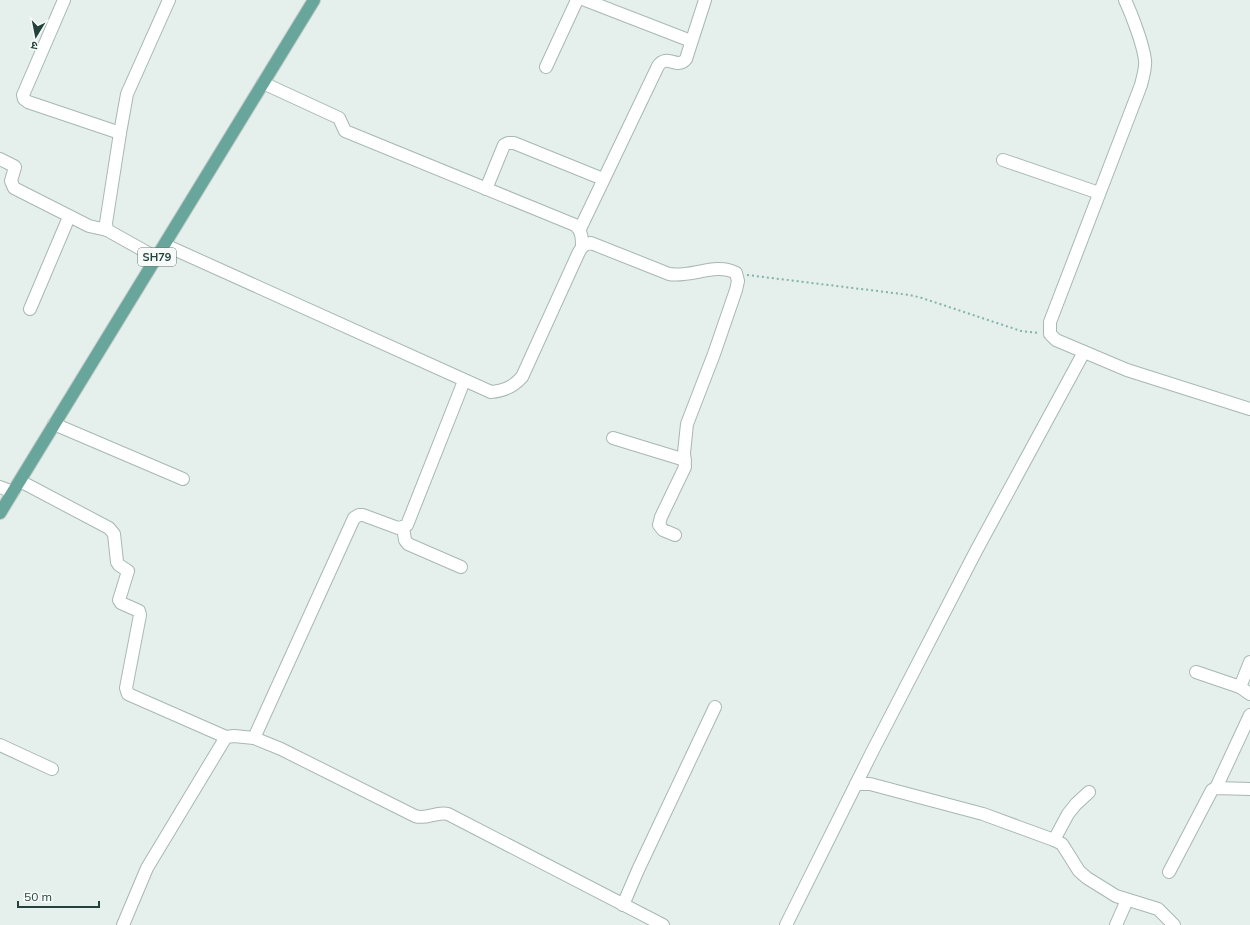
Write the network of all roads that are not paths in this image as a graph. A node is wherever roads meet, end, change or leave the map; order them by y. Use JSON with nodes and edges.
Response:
{"nodes":[{"id":1,"x":64,"y":0,"type":"edge"},
{"id":2,"x":169,"y":0,"type":"edge"},
{"id":3,"x":314,"y":0,"type":"edge"},
{"id":4,"x":577,"y":0,"type":"edge"},
{"id":5,"x":585,"y":0,"type":"edge"},
{"id":6,"x":705,"y":0,"type":"edge"},
{"id":7,"x":1125,"y":0,"type":"edge"},
{"id":8,"x":691,"y":41,"type":"junction"},
{"id":9,"x":546,"y":67,"type":"dead end"},
{"id":10,"x":263,"y":83,"type":"junction"},
{"id":11,"x":120,"y":133,"type":"junction"},
{"id":12,"x":0,"y":159,"type":"edge"},
{"id":13,"x":1003,"y":160,"type":"dead end"},
{"id":14,"x":603,"y":179,"type":"junction"},
{"id":15,"x":486,"y":189,"type":"junction"},
{"id":16,"x":1099,"y":193,"type":"junction"},
{"id":17,"x":69,"y":217,"type":"junction"},
{"id":18,"x":580,"y":229,"type":"junction"},
{"id":19,"x":107,"y":230,"type":"junction"},
{"id":20,"x":165,"y":245,"type":"junction"},
{"id":21,"x":582,"y":247,"type":"junction"},
{"id":22,"x":157,"y":258,"type":"junction"},
{"id":23,"x":30,"y":309,"type":"dead end"},
{"id":24,"x":1084,"y":352,"type":"junction"},
{"id":25,"x":464,"y":381,"type":"junction"},
{"id":26,"x":1250,"y":409,"type":"edge"},
{"id":27,"x":54,"y":424,"type":"junction"},
{"id":28,"x":614,"y":438,"type":"dead end"},
{"id":29,"x":684,"y":460,"type":"junction"},
{"id":30,"x":183,"y":479,"type":"dead end"},
{"id":31,"x":20,"y":481,"type":"junction"},
{"id":32,"x":0,"y":487,"type":"edge"},
{"id":33,"x":13,"y":492,"type":"junction"},
{"id":34,"x":0,"y":513,"type":"edge"},
{"id":35,"x":403,"y":527,"type":"junction"},
{"id":36,"x":675,"y":535,"type":"dead end"},
{"id":37,"x":461,"y":567,"type":"dead end"},
{"id":38,"x":1250,"y":662,"type":"edge"},
{"id":39,"x":1196,"y":672,"type":"dead end"},
{"id":40,"x":1245,"y":691,"type":"edge"},
{"id":41,"x":715,"y":707,"type":"dead end"},
{"id":42,"x":1250,"y":715,"type":"edge"},
{"id":43,"x":226,"y":737,"type":"junction"},
{"id":44,"x":254,"y":738,"type":"junction"},
{"id":45,"x":0,"y":746,"type":"edge"},
{"id":46,"x":52,"y":769,"type":"dead end"},
{"id":47,"x":856,"y":784,"type":"junction"},
{"id":48,"x":1216,"y":788,"type":"junction"},
{"id":49,"x":1250,"y":789,"type":"edge"},
{"id":50,"x":1089,"y":792,"type":"dead end"},
{"id":51,"x":1054,"y":840,"type":"junction"},
{"id":52,"x":1169,"y":872,"type":"dead end"},
{"id":53,"x":1127,"y":900,"type":"junction"},
{"id":54,"x":623,"y":905,"type":"junction"},
{"id":55,"x":123,"y":925,"type":"edge"},
{"id":56,"x":663,"y":925,"type":"edge"},
{"id":57,"x":786,"y":925,"type":"edge"},
{"id":58,"x":1116,"y":925,"type":"edge"},
{"id":59,"x":1174,"y":925,"type":"edge"}],
"edges":[{"from":1,"to":11,"type":"street"},
{"from":2,"to":11,"type":"street"},
{"from":3,"to":10,"type":"main road","number":"SH79"},
{"from":4,"to":9,"type":"street"},
{"from":5,"to":8,"type":"street"},
{"from":6,"to":8,"type":"street"},
{"from":7,"to":16,"type":"street"},
{"from":8,"to":14,"type":"street"},
{"from":10,"to":15,"type":"street"},
{"from":10,"to":20,"type":"main road","number":"SH79"},
{"from":11,"to":19,"type":"street"},
{"from":12,"to":17,"type":"street"},
{"from":13,"to":16,"type":"street"},
{"from":14,"to":15,"type":"street"},
{"from":14,"to":18,"type":"street"},
{"from":15,"to":18,"type":"street"},
{"from":16,"to":24,"type":"street"},
{"from":17,"to":19,"type":"street"},
{"from":17,"to":23,"type":"street"},
{"from":18,"to":21,"type":"street"},
{"from":19,"to":22,"type":"street"},
{"from":20,"to":22,"type":"main road","number":"SH79"},
{"from":20,"to":25,"type":"street"},
{"from":21,"to":25,"type":"street"},
{"from":21,"to":29,"type":"street"},
{"from":22,"to":27,"type":"main road","number":"SH79"},
{"from":24,"to":26,"type":"street"},
{"from":24,"to":47,"type":"street"},
{"from":25,"to":35,"type":"street"},
{"from":27,"to":30,"type":"street"},
{"from":27,"to":31,"type":"main road","number":"SH79"},
{"from":28,"to":29,"type":"street"},
{"from":29,"to":36,"type":"street"},
{"from":31,"to":33,"type":"main road","number":"SH79"},
{"from":31,"to":43,"type":"street"},
{"from":32,"to":33,"type":"street"},
{"from":33,"to":34,"type":"main road","number":"SH79"},
{"from":35,"to":37,"type":"street"},
{"from":35,"to":44,"type":"street"},
{"from":38,"to":40,"type":"street"},
{"from":39,"to":40,"type":"street"},
{"from":41,"to":54,"type":"street"},
{"from":42,"to":48,"type":"street"},
{"from":43,"to":44,"type":"street"},
{"from":43,"to":55,"type":"street"},
{"from":44,"to":54,"type":"street"},
{"from":45,"to":46,"type":"street"},
{"from":47,"to":51,"type":"street"},
{"from":47,"to":57,"type":"street"},
{"from":48,"to":49,"type":"street"},
{"from":48,"to":52,"type":"street"},
{"from":50,"to":51,"type":"street"},
{"from":51,"to":53,"type":"street"},
{"from":53,"to":58,"type":"street"},
{"from":53,"to":59,"type":"street"},
{"from":54,"to":56,"type":"street"}]}
